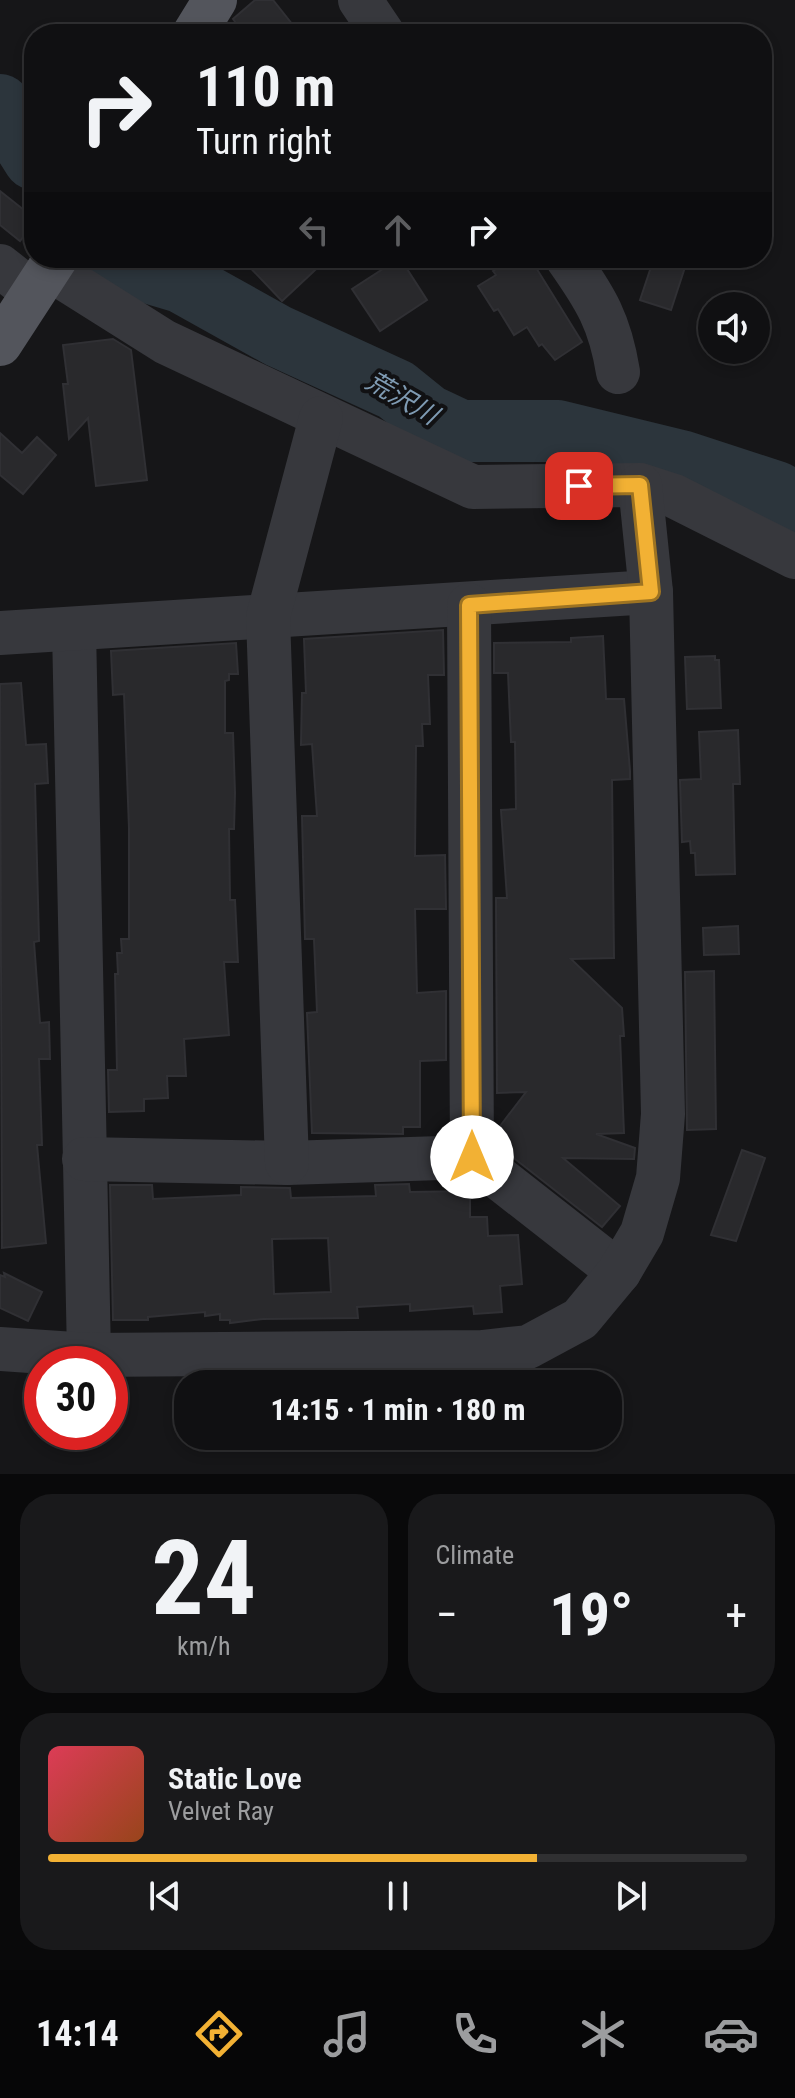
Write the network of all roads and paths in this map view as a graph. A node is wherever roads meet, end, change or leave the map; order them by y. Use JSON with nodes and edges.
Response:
{"nodes":[{"id":1,"x":215,"y":0,"type":"edge"},
{"id":2,"x":360,"y":0,"type":"edge"},
{"id":3,"x":200,"y":24,"type":"edge"},
{"id":4,"x":376,"y":24,"type":"edge"},
{"id":5,"x":574,"y":268,"type":"edge"},
{"id":6,"x":34,"y":272,"type":"edge"},
{"id":7,"x":0,"y":344,"type":"edge"},
{"id":8,"x":618,"y":372,"type":"dead end"},
{"id":9,"x":321,"y":418,"type":"junction"},
{"id":10,"x":640,"y":485,"type":"junction"},
{"id":11,"x":795,"y":557,"type":"edge"},
{"id":12,"x":651,"y":592,"type":"junction"},
{"id":13,"x":469,"y":605,"type":"junction"},
{"id":14,"x":268,"y":617,"type":"junction"},
{"id":15,"x":74,"y":629,"type":"junction"},
{"id":16,"x":0,"y":633,"type":"edge"},
{"id":17,"x":472,"y":1157,"type":"junction"},
{"id":18,"x":84,"y":1159,"type":"junction"},
{"id":19,"x":287,"y":1163,"type":"junction"},
{"id":20,"x":619,"y":1272,"type":"junction"},
{"id":21,"x":89,"y":1346,"type":"edge"},
{"id":22,"x":0,"y":1349,"type":"edge"},
{"id":23,"x":24,"y":1351,"type":"edge"},
{"id":24,"x":128,"y":1355,"type":"edge"}],
"edges":[{"from":1,"to":3,"type":"main road"},
{"from":2,"to":4,"type":"street"},
{"from":5,"to":8,"type":"street"},
{"from":6,"to":7,"type":"main road"},
{"from":6,"to":9,"type":"street"},
{"from":9,"to":10,"type":"street"},
{"from":9,"to":14,"type":"street"},
{"from":10,"to":11,"type":"street"},
{"from":10,"to":12,"type":"street"},
{"from":12,"to":13,"type":"street"},
{"from":12,"to":20,"type":"street"},
{"from":13,"to":14,"type":"street"},
{"from":13,"to":17,"type":"street"},
{"from":14,"to":15,"type":"street"},
{"from":14,"to":19,"type":"street"},
{"from":15,"to":16,"type":"street"},
{"from":15,"to":18,"type":"street"},
{"from":17,"to":19,"type":"street"},
{"from":17,"to":20,"type":"street"},
{"from":18,"to":19,"type":"street"},
{"from":18,"to":21,"type":"street"},
{"from":20,"to":24,"type":"street"},
{"from":22,"to":23,"type":"street"}]}
